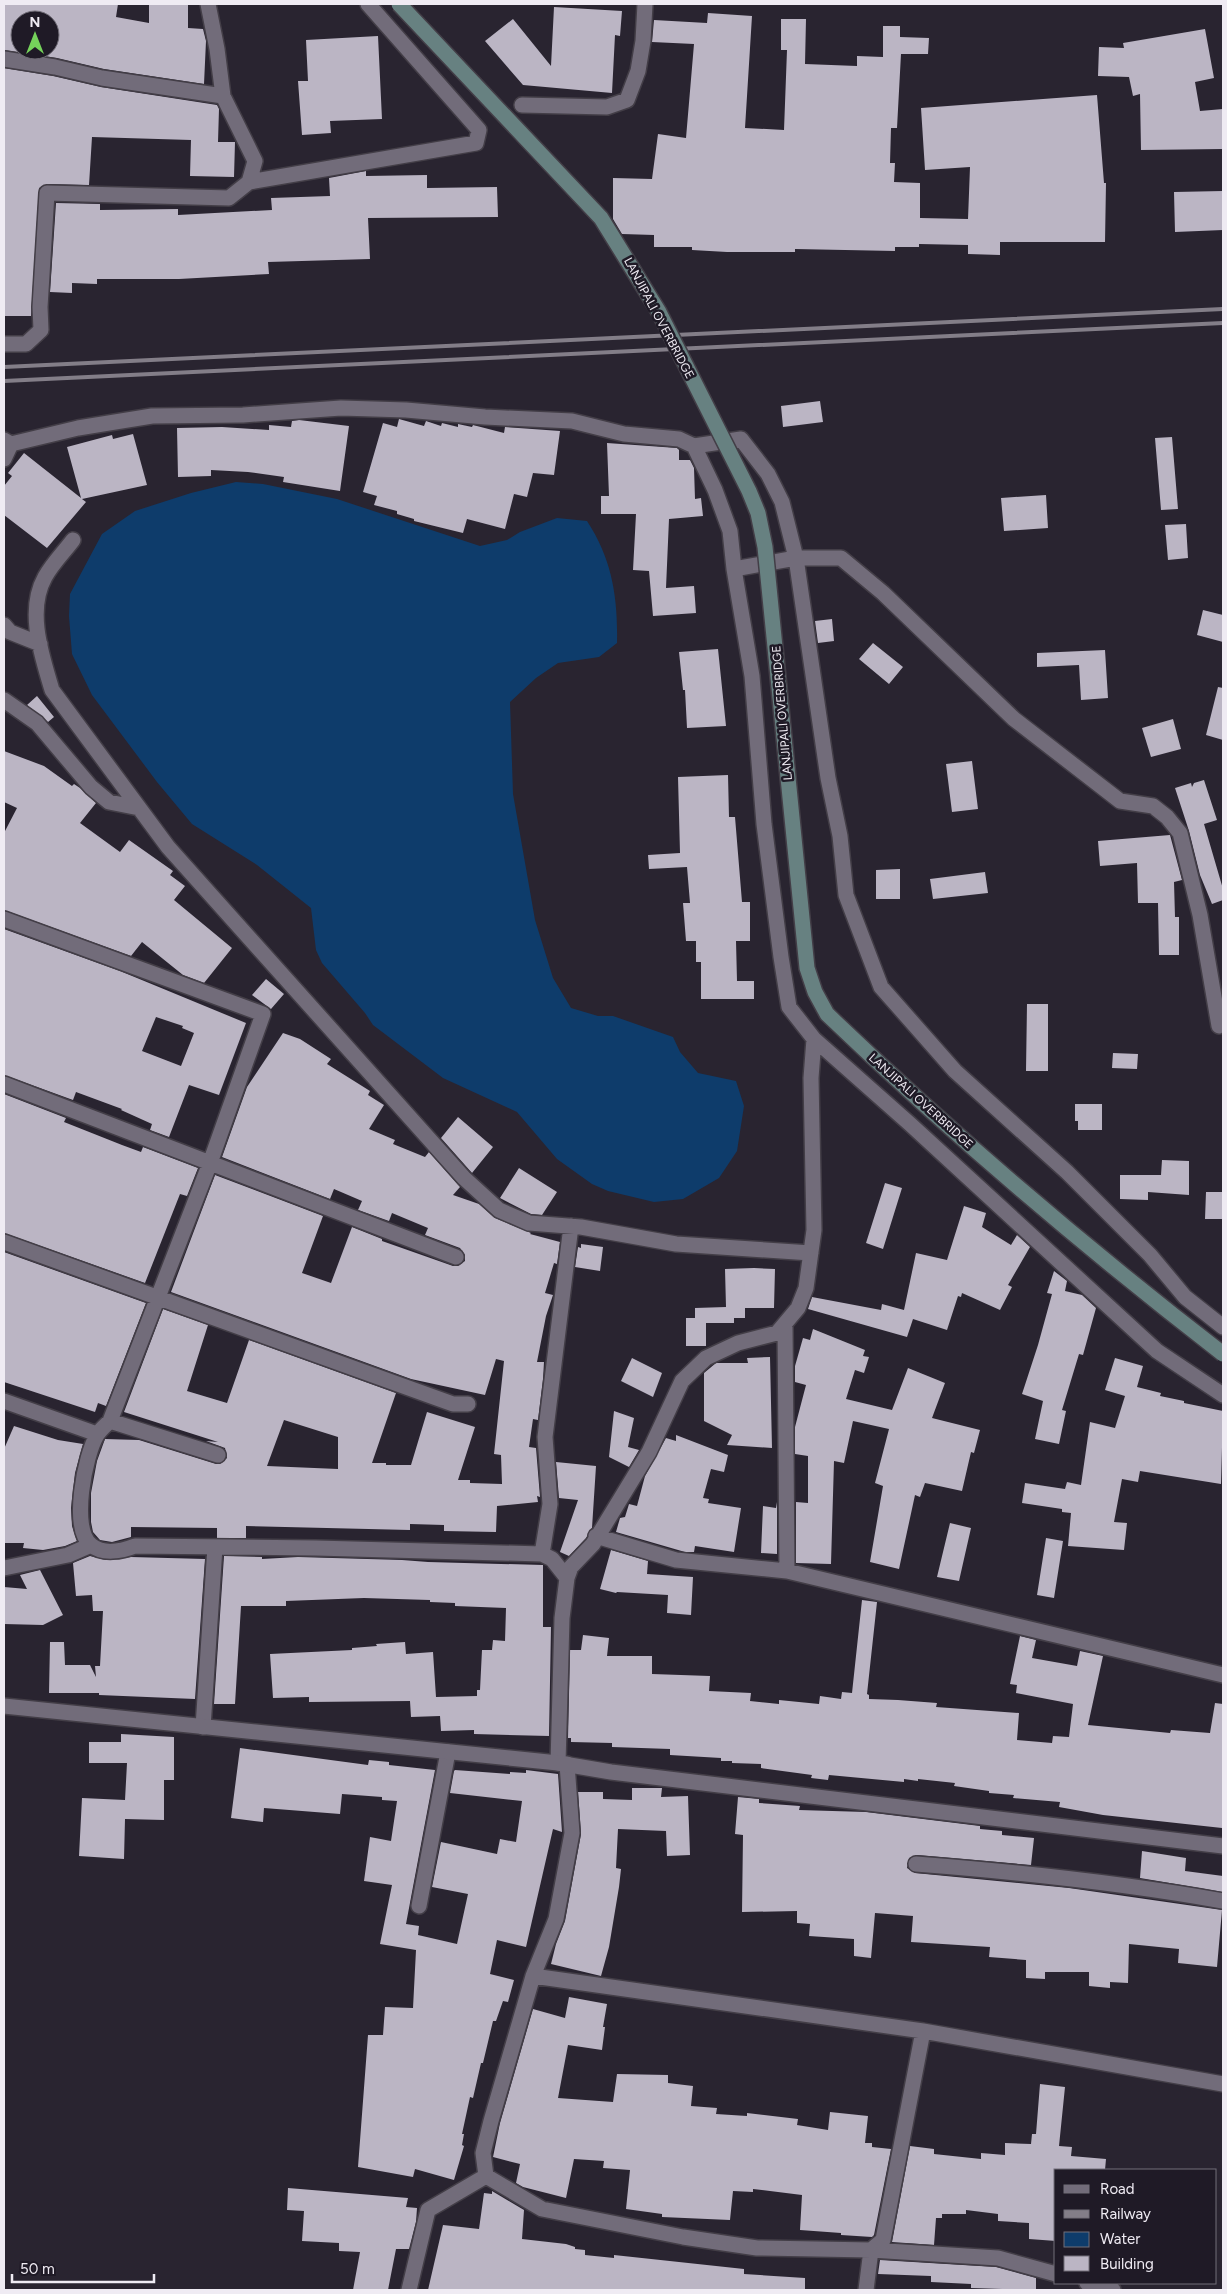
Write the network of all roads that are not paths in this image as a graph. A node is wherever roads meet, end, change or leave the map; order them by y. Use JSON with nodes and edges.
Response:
{"nodes":[{"id":1,"x":208,"y":4,"type":"edge"},
{"id":2,"x":368,"y":4,"type":"edge"},
{"id":3,"x":399,"y":4,"type":"edge"},
{"id":4,"x":644,"y":4,"type":"edge"},
{"id":5,"x":4,"y":59,"type":"edge"},
{"id":6,"x":223,"y":96,"type":"junction"},
{"id":7,"x":522,"y":105,"type":"dead end"},
{"id":8,"x":249,"y":182,"type":"junction"},
{"id":9,"x":4,"y":344,"type":"edge"},
{"id":10,"x":7,"y":442,"type":"edge"},
{"id":11,"x":694,"y":446,"type":"junction"},
{"id":12,"x":4,"y":459,"type":"edge"},
{"id":13,"x":73,"y":540,"type":"dead end"},
{"id":14,"x":796,"y":558,"type":"junction"},
{"id":15,"x":734,"y":569,"type":"junction"},
{"id":16,"x":4,"y":625,"type":"edge"},
{"id":17,"x":40,"y":644,"type":"junction"},
{"id":18,"x":4,"y":700,"type":"edge"},
{"id":19,"x":139,"y":808,"type":"junction"},
{"id":20,"x":4,"y":920,"type":"edge"},
{"id":21,"x":1218,"y":991,"type":"edge"},
{"id":22,"x":1220,"y":1026,"type":"dead end"},
{"id":23,"x":814,"y":1039,"type":"junction"},
{"id":24,"x":4,"y":1084,"type":"edge"},
{"id":25,"x":210,"y":1163,"type":"junction"},
{"id":26,"x":571,"y":1226,"type":"junction"},
{"id":27,"x":4,"y":1242,"type":"edge"},
{"id":28,"x":811,"y":1253,"type":"junction"},
{"id":29,"x":456,"y":1257,"type":"dead end"},
{"id":30,"x":159,"y":1298,"type":"junction"},
{"id":31,"x":785,"y":1324,"type":"junction"},
{"id":32,"x":1223,"y":1327,"type":"edge"},
{"id":33,"x":1223,"y":1354,"type":"edge"},
{"id":34,"x":1223,"y":1395,"type":"edge"},
{"id":35,"x":4,"y":1401,"type":"edge"},
{"id":36,"x":468,"y":1404,"type":"dead end"},
{"id":37,"x":110,"y":1421,"type":"junction"},
{"id":38,"x":97,"y":1434,"type":"junction"},
{"id":39,"x":218,"y":1455,"type":"dead end"},
{"id":40,"x":596,"y":1536,"type":"junction"},
{"id":41,"x":91,"y":1545,"type":"junction"},
{"id":42,"x":215,"y":1547,"type":"junction"},
{"id":43,"x":542,"y":1554,"type":"junction"},
{"id":44,"x":4,"y":1568,"type":"edge"},
{"id":45,"x":787,"y":1571,"type":"junction"},
{"id":46,"x":567,"y":1578,"type":"junction"},
{"id":47,"x":1223,"y":1675,"type":"edge"},
{"id":48,"x":4,"y":1706,"type":"edge"},
{"id":49,"x":203,"y":1728,"type":"junction"},
{"id":50,"x":448,"y":1752,"type":"junction"},
{"id":51,"x":562,"y":1764,"type":"junction"},
{"id":52,"x":1223,"y":1846,"type":"edge"},
{"id":53,"x":916,"y":1864,"type":"dead end"},
{"id":54,"x":1223,"y":1901,"type":"edge"},
{"id":55,"x":419,"y":1906,"type":"dead end"},
{"id":56,"x":533,"y":1976,"type":"junction"},
{"id":57,"x":923,"y":2031,"type":"junction"},
{"id":58,"x":1223,"y":2084,"type":"edge"},
{"id":59,"x":486,"y":2176,"type":"junction"},
{"id":60,"x":871,"y":2250,"type":"junction"},
{"id":61,"x":1054,"y":2273,"type":"edge"},
{"id":62,"x":1091,"y":2284,"type":"edge"},
{"id":63,"x":409,"y":2290,"type":"edge"},
{"id":64,"x":866,"y":2290,"type":"edge"},
{"id":65,"x":1113,"y":2290,"type":"edge"}],
"edges":[{"from":1,"to":6,"type":"street"},
{"from":2,"to":8,"type":"street"},
{"from":3,"to":33,"type":"main road","name":"LANJIPALI OVERBRIDGE","bridge":true},
{"from":4,"to":7,"type":"street"},
{"from":5,"to":6,"type":"street"},
{"from":6,"to":8,"type":"street"},
{"from":8,"to":9,"type":"street"},
{"from":10,"to":11,"type":"street"},
{"from":10,"to":12,"type":"street"},
{"from":11,"to":14,"type":"street"},
{"from":11,"to":15,"type":"street"},
{"from":13,"to":17,"type":"street"},
{"from":14,"to":15,"type":"street"},
{"from":14,"to":21,"type":"street"},
{"from":14,"to":32,"type":"street"},
{"from":15,"to":23,"type":"street"},
{"from":16,"to":17,"type":"street"},
{"from":17,"to":19,"type":"street"},
{"from":18,"to":19,"type":"street"},
{"from":19,"to":26,"type":"street"},
{"from":20,"to":25,"type":"street"},
{"from":21,"to":22,"type":"street"},
{"from":23,"to":28,"type":"street"},
{"from":23,"to":34,"type":"street"},
{"from":24,"to":25,"type":"street"},
{"from":25,"to":29,"type":"street"},
{"from":25,"to":30,"type":"street"},
{"from":26,"to":28,"type":"street"},
{"from":26,"to":43,"type":"street"},
{"from":27,"to":30,"type":"street"},
{"from":28,"to":31,"type":"street"},
{"from":30,"to":36,"type":"street"},
{"from":30,"to":37,"type":"street"},
{"from":31,"to":40,"type":"street"},
{"from":31,"to":45,"type":"street"},
{"from":35,"to":38,"type":"street"},
{"from":37,"to":38,"type":"street"},
{"from":37,"to":39,"type":"street"},
{"from":38,"to":41,"type":"street"},
{"from":40,"to":45,"type":"street"},
{"from":40,"to":46,"type":"street"},
{"from":41,"to":42,"type":"street"},
{"from":41,"to":44,"type":"street"},
{"from":42,"to":43,"type":"street"},
{"from":42,"to":49,"type":"street"},
{"from":43,"to":46,"type":"street"},
{"from":45,"to":47,"type":"street"},
{"from":46,"to":51,"type":"street"},
{"from":48,"to":49,"type":"street"},
{"from":49,"to":50,"type":"street"},
{"from":50,"to":51,"type":"street"},
{"from":50,"to":55,"type":"street"},
{"from":51,"to":52,"type":"street"},
{"from":51,"to":56,"type":"street"},
{"from":53,"to":54,"type":"street"},
{"from":56,"to":57,"type":"street"},
{"from":56,"to":59,"type":"street"},
{"from":57,"to":58,"type":"street"},
{"from":57,"to":60,"type":"street"},
{"from":59,"to":60,"type":"street"},
{"from":59,"to":63,"type":"street"},
{"from":60,"to":61,"type":"street"},
{"from":60,"to":64,"type":"street"},
{"from":62,"to":65,"type":"street"}]}
